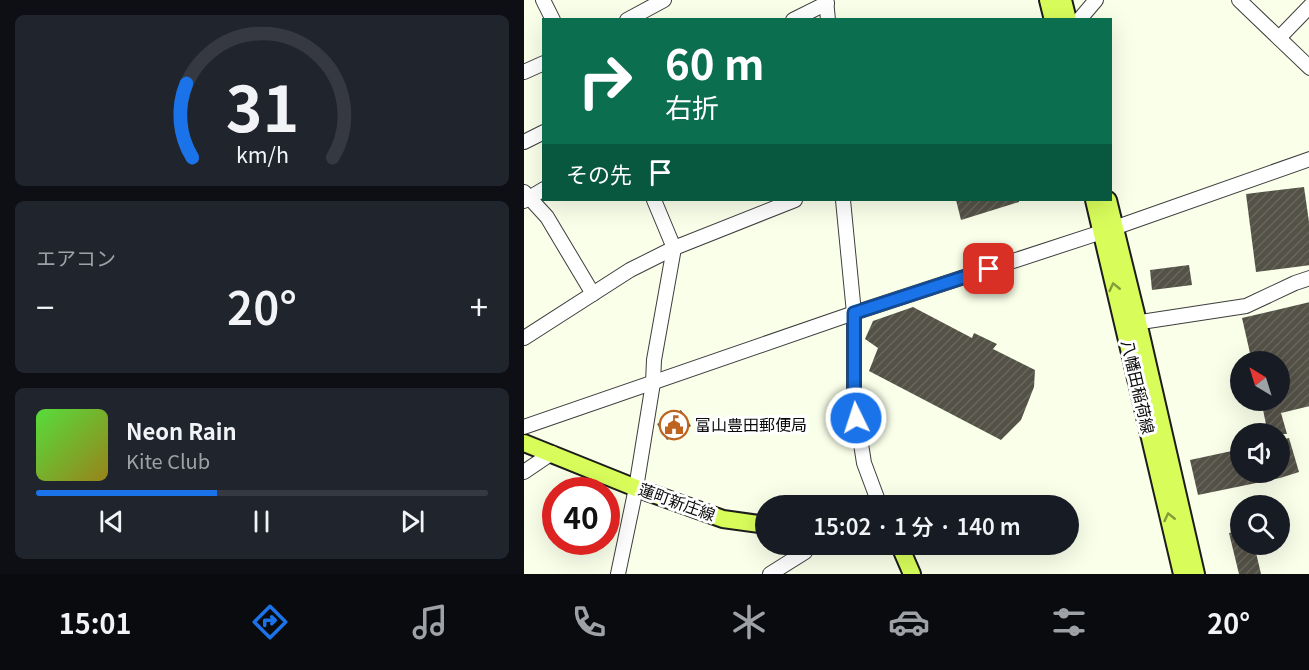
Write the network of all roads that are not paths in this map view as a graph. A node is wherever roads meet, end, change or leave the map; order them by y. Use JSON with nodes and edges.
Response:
{"nodes":[{"id":1,"x":543,"y":0,"type":"edge"},
{"id":2,"x":664,"y":0,"type":"edge"},
{"id":3,"x":1048,"y":0,"type":"edge"},
{"id":4,"x":1063,"y":0,"type":"edge"},
{"id":5,"x":1096,"y":0,"type":"edge"},
{"id":6,"x":1239,"y":0,"type":"edge"},
{"id":7,"x":826,"y":2,"type":"edge"},
{"id":8,"x":1310,"y":6,"type":"edge"},
{"id":9,"x":552,"y":18,"type":"edge"},
{"id":10,"x":631,"y":18,"type":"edge"},
{"id":11,"x":797,"y":18,"type":"edge"},
{"id":12,"x":828,"y":18,"type":"edge"},
{"id":13,"x":1052,"y":18,"type":"edge"},
{"id":14,"x":1068,"y":18,"type":"edge"},
{"id":15,"x":1081,"y":18,"type":"edge"},
{"id":16,"x":1279,"y":38,"type":"junction"},
{"id":17,"x":542,"y":64,"type":"edge"},
{"id":18,"x":1310,"y":68,"type":"edge"},
{"id":19,"x":524,"y":72,"type":"edge"},
{"id":20,"x":542,"y":133,"type":"edge"},
{"id":21,"x":524,"y":142,"type":"edge"},
{"id":22,"x":1310,"y":159,"type":"edge"},
{"id":23,"x":542,"y":190,"type":"edge"},
{"id":24,"x":526,"y":196,"type":"edge"},
{"id":25,"x":654,"y":201,"type":"edge"},
{"id":26,"x":792,"y":201,"type":"edge"},
{"id":27,"x":843,"y":201,"type":"edge"},
{"id":28,"x":1094,"y":201,"type":"edge"},
{"id":29,"x":1108,"y":201,"type":"edge"},
{"id":30,"x":1107,"y":230,"type":"junction"},
{"id":31,"x":674,"y":248,"type":"junction"},
{"id":32,"x":1310,"y":278,"type":"edge"},
{"id":33,"x":593,"y":294,"type":"junction"},
{"id":34,"x":854,"y":313,"type":"junction"},
{"id":35,"x":1131,"y":324,"type":"junction"},
{"id":36,"x":524,"y":338,"type":"edge"},
{"id":37,"x":653,"y":383,"type":"junction"},
{"id":38,"x":524,"y":427,"type":"edge"},
{"id":39,"x":524,"y":443,"type":"edge"},
{"id":40,"x":552,"y":453,"type":"junction"},
{"id":41,"x":524,"y":472,"type":"edge"},
{"id":42,"x":636,"y":488,"type":"junction"},
{"id":43,"x":876,"y":495,"type":"edge"},
{"id":44,"x":755,"y":523,"type":"edge"},
{"id":45,"x":800,"y":555,"type":"edge"},
{"id":46,"x":904,"y":555,"type":"edge"},
{"id":47,"x":618,"y":574,"type":"edge"},
{"id":48,"x":770,"y":574,"type":"edge"},
{"id":49,"x":912,"y":574,"type":"edge"},
{"id":50,"x":1182,"y":574,"type":"edge"},
{"id":51,"x":1196,"y":574,"type":"edge"}],
"edges":[{"from":1,"to":9,"type":"street"},
{"from":2,"to":10,"type":"street"},
{"from":3,"to":13,"type":"main road"},
{"from":4,"to":14,"type":"main road"},
{"from":5,"to":15,"type":"street"},
{"from":6,"to":16,"type":"street"},
{"from":7,"to":11,"type":"street"},
{"from":7,"to":12,"type":"street"},
{"from":8,"to":16,"type":"street"},
{"from":16,"to":18,"type":"street"},
{"from":17,"to":19,"type":"street"},
{"from":20,"to":21,"type":"street"},
{"from":22,"to":30,"type":"street"},
{"from":23,"to":24,"type":"street"},
{"from":24,"to":33,"type":"street"},
{"from":25,"to":31,"type":"street"},
{"from":26,"to":31,"type":"street"},
{"from":27,"to":34,"type":"street"},
{"from":28,"to":30,"type":"main road","name":"八幡田稲荷線"},
{"from":29,"to":30,"type":"main road","name":"八幡田稲荷線"},
{"from":30,"to":34,"type":"street"},
{"from":30,"to":35,"type":"main road","name":"八幡田稲荷線"},
{"from":31,"to":33,"type":"street"},
{"from":31,"to":37,"type":"street"},
{"from":32,"to":35,"type":"street"},
{"from":33,"to":36,"type":"street"},
{"from":34,"to":37,"type":"street"},
{"from":34,"to":43,"type":"street"},
{"from":50,"to":35,"type":"main road","name":"八幡田稲荷線","one_way":true},
{"from":35,"to":51,"type":"main road","name":"八幡田稲荷線"},
{"from":37,"to":38,"type":"street"},
{"from":37,"to":42,"type":"street"},
{"from":39,"to":40,"type":"main road","name":"蓮町新庄線"},
{"from":40,"to":41,"type":"street"},
{"from":40,"to":42,"type":"main road","name":"蓮町新庄線"},
{"from":42,"to":44,"type":"main road","name":"蓮町新庄線"},
{"from":42,"to":47,"type":"street"},
{"from":45,"to":48,"type":"street"},
{"from":46,"to":49,"type":"main road"}]}
